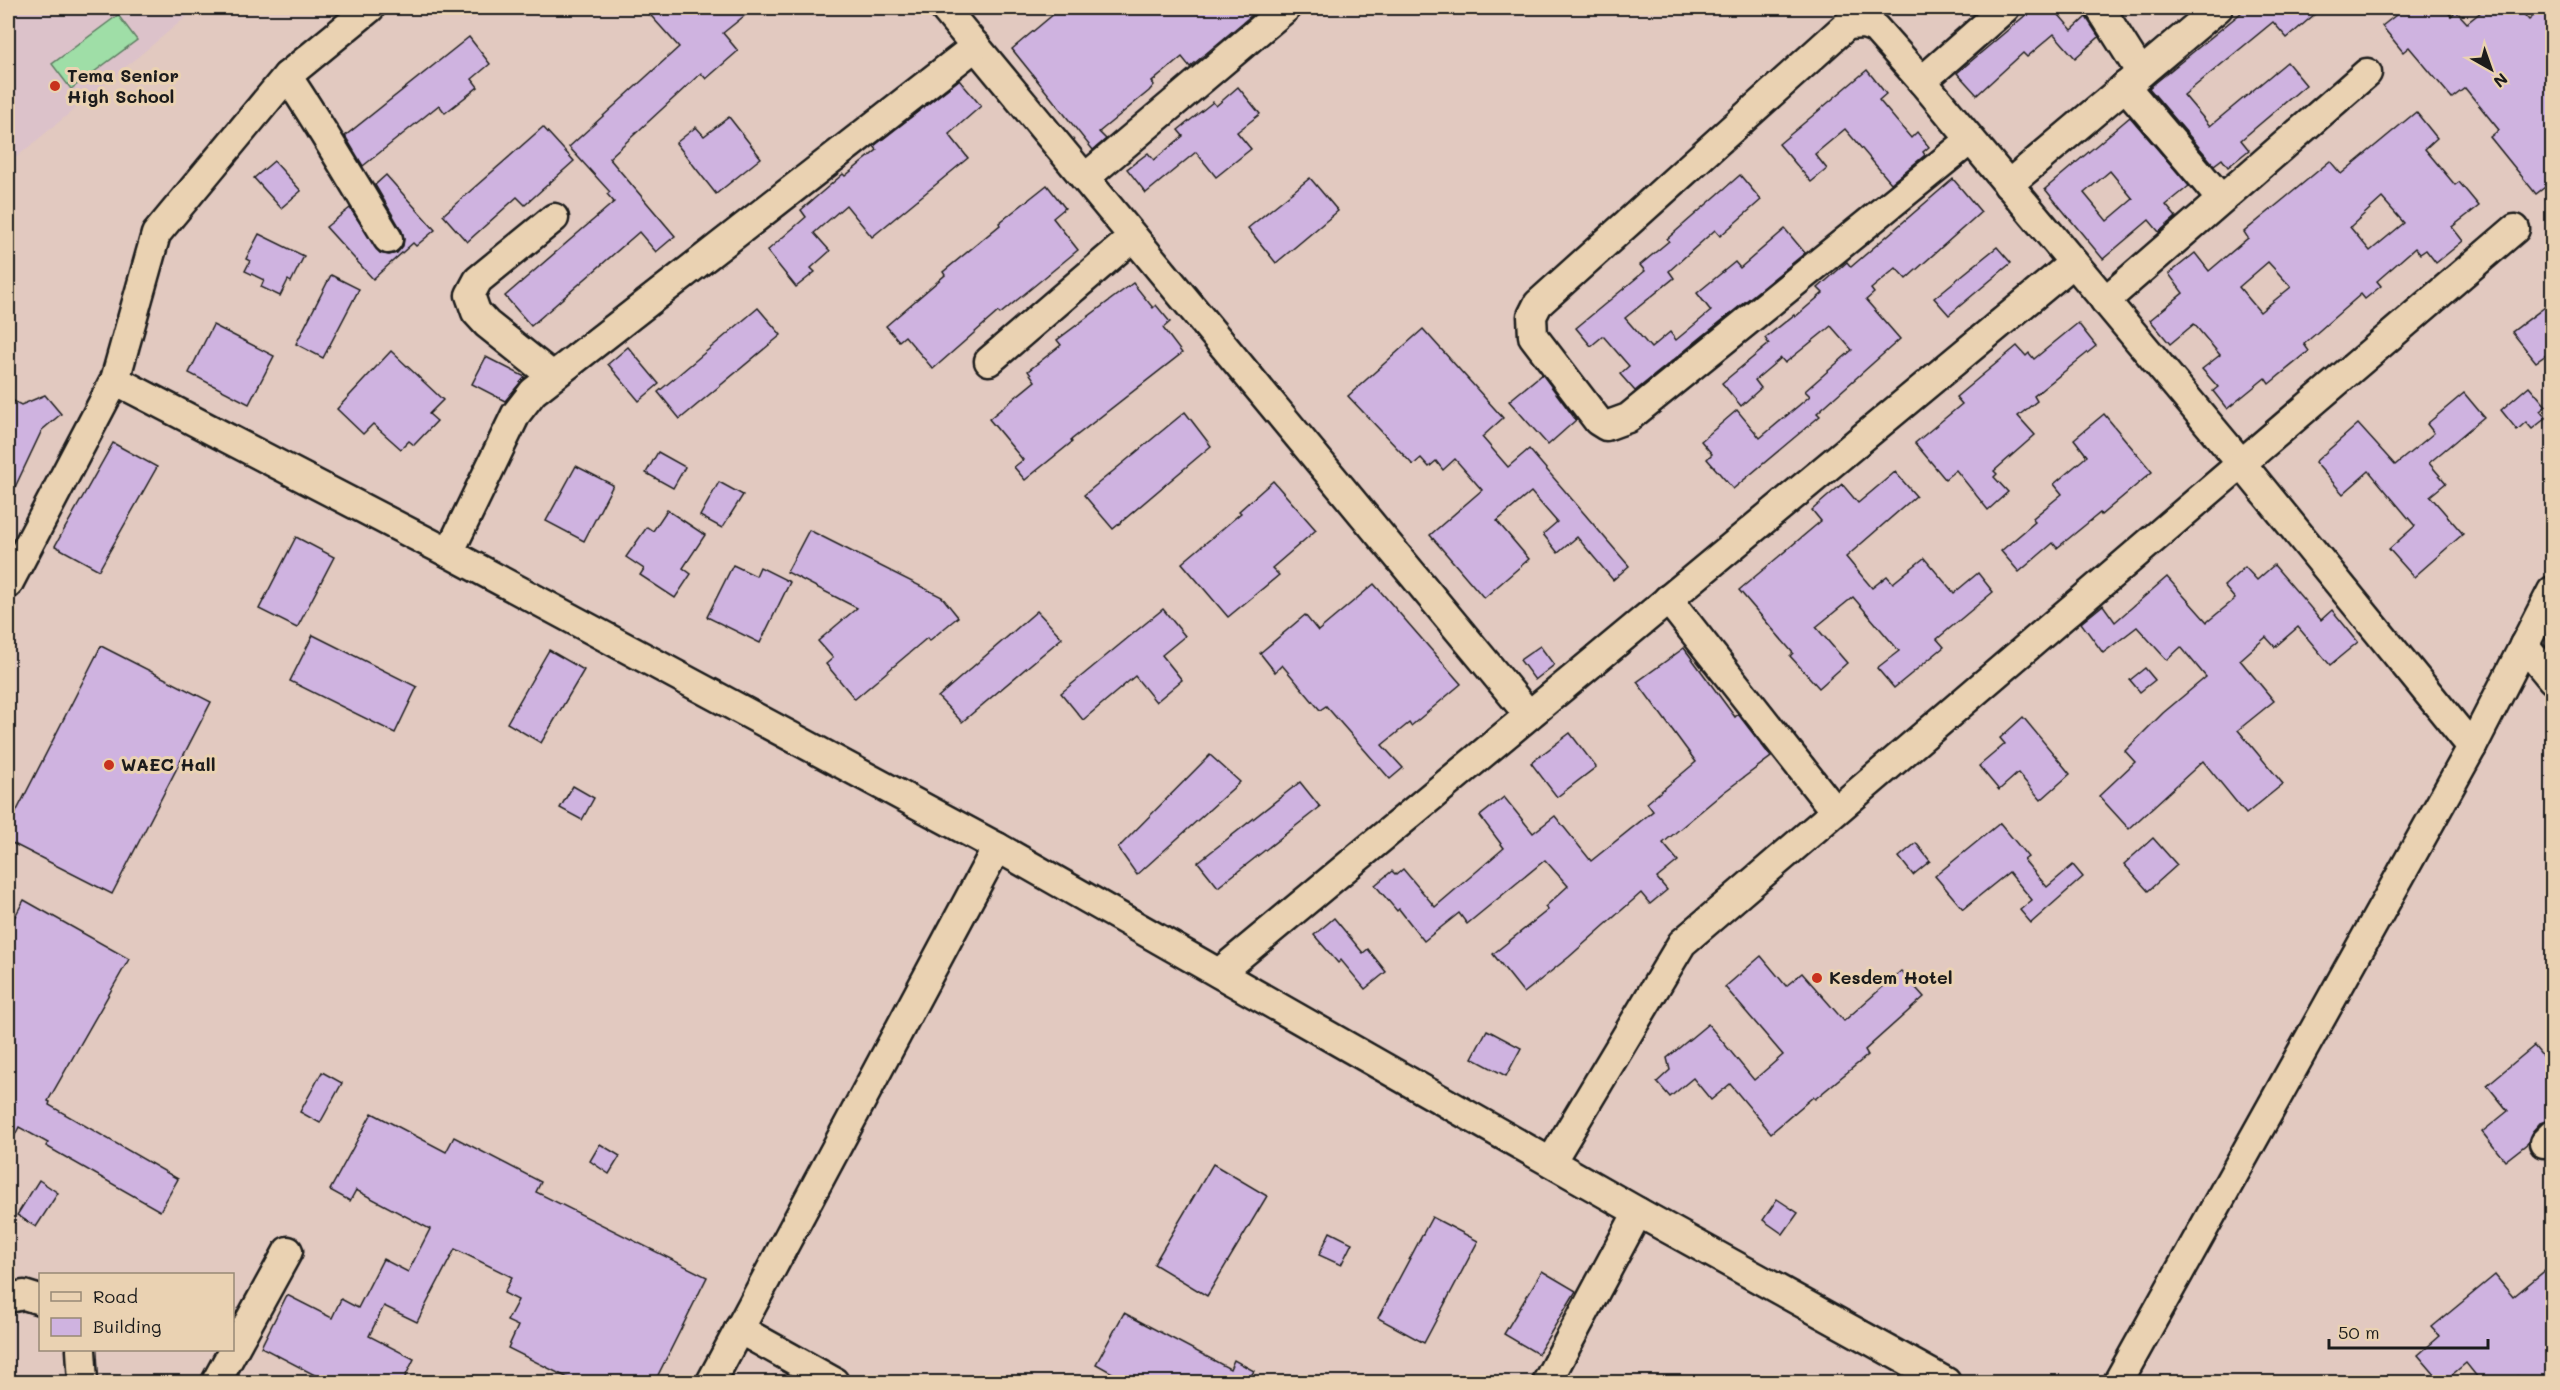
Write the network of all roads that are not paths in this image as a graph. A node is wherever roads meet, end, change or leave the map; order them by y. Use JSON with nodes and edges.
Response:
{"nodes":[{"id":1,"x":370,"y":8,"type":"edge"},
{"id":2,"x":944,"y":8,"type":"edge"},
{"id":3,"x":1286,"y":8,"type":"edge"},
{"id":4,"x":2005,"y":8,"type":"edge"},
{"id":5,"x":2100,"y":8,"type":"edge"},
{"id":6,"x":2218,"y":8,"type":"edge"},
{"id":7,"x":976,"y":46,"type":"junction"},
{"id":8,"x":2367,"y":73,"type":"dead end"},
{"id":9,"x":287,"y":76,"type":"junction"},
{"id":10,"x":2133,"y":80,"type":"junction"},
{"id":11,"x":1922,"y":81,"type":"junction"},
{"id":12,"x":1970,"y":140,"type":"junction"},
{"id":13,"x":1085,"y":178,"type":"junction"},
{"id":14,"x":2008,"y":185,"type":"junction"},
{"id":15,"x":2221,"y":199,"type":"junction"},
{"id":16,"x":554,"y":218,"type":"dead end"},
{"id":17,"x":2515,"y":229,"type":"dead end"},
{"id":18,"x":1133,"y":237,"type":"junction"},
{"id":19,"x":388,"y":239,"type":"dead end"},
{"id":20,"x":2073,"y":263,"type":"junction"},
{"id":21,"x":2105,"y":301,"type":"junction"},
{"id":22,"x":989,"y":361,"type":"dead end"},
{"id":23,"x":552,"y":376,"type":"junction"},
{"id":24,"x":115,"y":380,"type":"junction"},
{"id":25,"x":2241,"y":464,"type":"junction"},
{"id":26,"x":449,"y":553,"type":"junction"},
{"id":27,"x":8,"y":584,"type":"edge"},
{"id":28,"x":2553,"y":591,"type":"edge"},
{"id":29,"x":1668,"y":599,"type":"junction"},
{"id":30,"x":2524,"y":645,"type":"junction"},
{"id":31,"x":2553,"y":679,"type":"edge"},
{"id":32,"x":1528,"y":715,"type":"junction"},
{"id":33,"x":2472,"y":747,"type":"junction"},
{"id":34,"x":1835,"y":811,"type":"junction"},
{"id":35,"x":997,"y":848,"type":"junction"},
{"id":36,"x":1219,"y":973,"type":"junction"},
{"id":37,"x":1551,"y":1162,"type":"junction"},
{"id":38,"x":1638,"y":1212,"type":"junction"},
{"id":39,"x":288,"y":1251,"type":"dead end"},
{"id":40,"x":8,"y":1298,"type":"edge"},
{"id":41,"x":39,"y":1300,"type":"edge"},
{"id":42,"x":739,"y":1329,"type":"junction"},
{"id":43,"x":234,"y":1350,"type":"edge"},
{"id":44,"x":81,"y":1351,"type":"edge"},
{"id":45,"x":233,"y":1351,"type":"edge"},
{"id":46,"x":83,"y":1383,"type":"edge"},
{"id":47,"x":216,"y":1383,"type":"edge"},
{"id":48,"x":711,"y":1383,"type":"edge"},
{"id":49,"x":834,"y":1383,"type":"edge"},
{"id":50,"x":1546,"y":1383,"type":"edge"},
{"id":51,"x":1946,"y":1383,"type":"edge"},
{"id":52,"x":2118,"y":1383,"type":"edge"}],
"edges":[{"from":1,"to":9,"type":"street"},
{"from":2,"to":7,"type":"street"},
{"from":3,"to":13,"type":"street"},
{"from":4,"to":11,"type":"street"},
{"from":5,"to":10,"type":"street"},
{"from":6,"to":10,"type":"street"},
{"from":7,"to":13,"type":"street"},
{"from":7,"to":23,"type":"street"},
{"from":8,"to":15,"type":"street"},
{"from":9,"to":19,"type":"street"},
{"from":9,"to":24,"type":"street"},
{"from":10,"to":14,"type":"street"},
{"from":10,"to":15,"type":"street"},
{"from":11,"to":12,"type":"street"},
{"from":11,"to":12,"type":"street"},
{"from":12,"to":14,"type":"street"},
{"from":13,"to":18,"type":"street"},
{"from":14,"to":20,"type":"street"},
{"from":15,"to":21,"type":"street"},
{"from":16,"to":23,"type":"street"},
{"from":17,"to":25,"type":"street"},
{"from":18,"to":22,"type":"street"},
{"from":18,"to":32,"type":"street"},
{"from":20,"to":21,"type":"street"},
{"from":20,"to":29,"type":"street"},
{"from":21,"to":25,"type":"street"},
{"from":23,"to":26,"type":"street"},
{"from":24,"to":26,"type":"street"},
{"from":24,"to":27,"type":"street"},
{"from":25,"to":33,"type":"street"},
{"from":25,"to":34,"type":"street"},
{"from":26,"to":35,"type":"street"},
{"from":28,"to":30,"type":"street"},
{"from":29,"to":32,"type":"street"},
{"from":29,"to":34,"type":"street"},
{"from":30,"to":31,"type":"street"},
{"from":30,"to":33,"type":"street"},
{"from":32,"to":36,"type":"street"},
{"from":33,"to":52,"type":"street"},
{"from":34,"to":37,"type":"street"},
{"from":35,"to":36,"type":"street"},
{"from":35,"to":42,"type":"street"},
{"from":36,"to":37,"type":"street"},
{"from":37,"to":38,"type":"street"},
{"from":38,"to":50,"type":"street"},
{"from":38,"to":51,"type":"street"},
{"from":39,"to":43,"type":"street"},
{"from":40,"to":41,"type":"street"},
{"from":42,"to":48,"type":"street"},
{"from":42,"to":49,"type":"street"},
{"from":44,"to":46,"type":"street"},
{"from":45,"to":47,"type":"street"}]}
